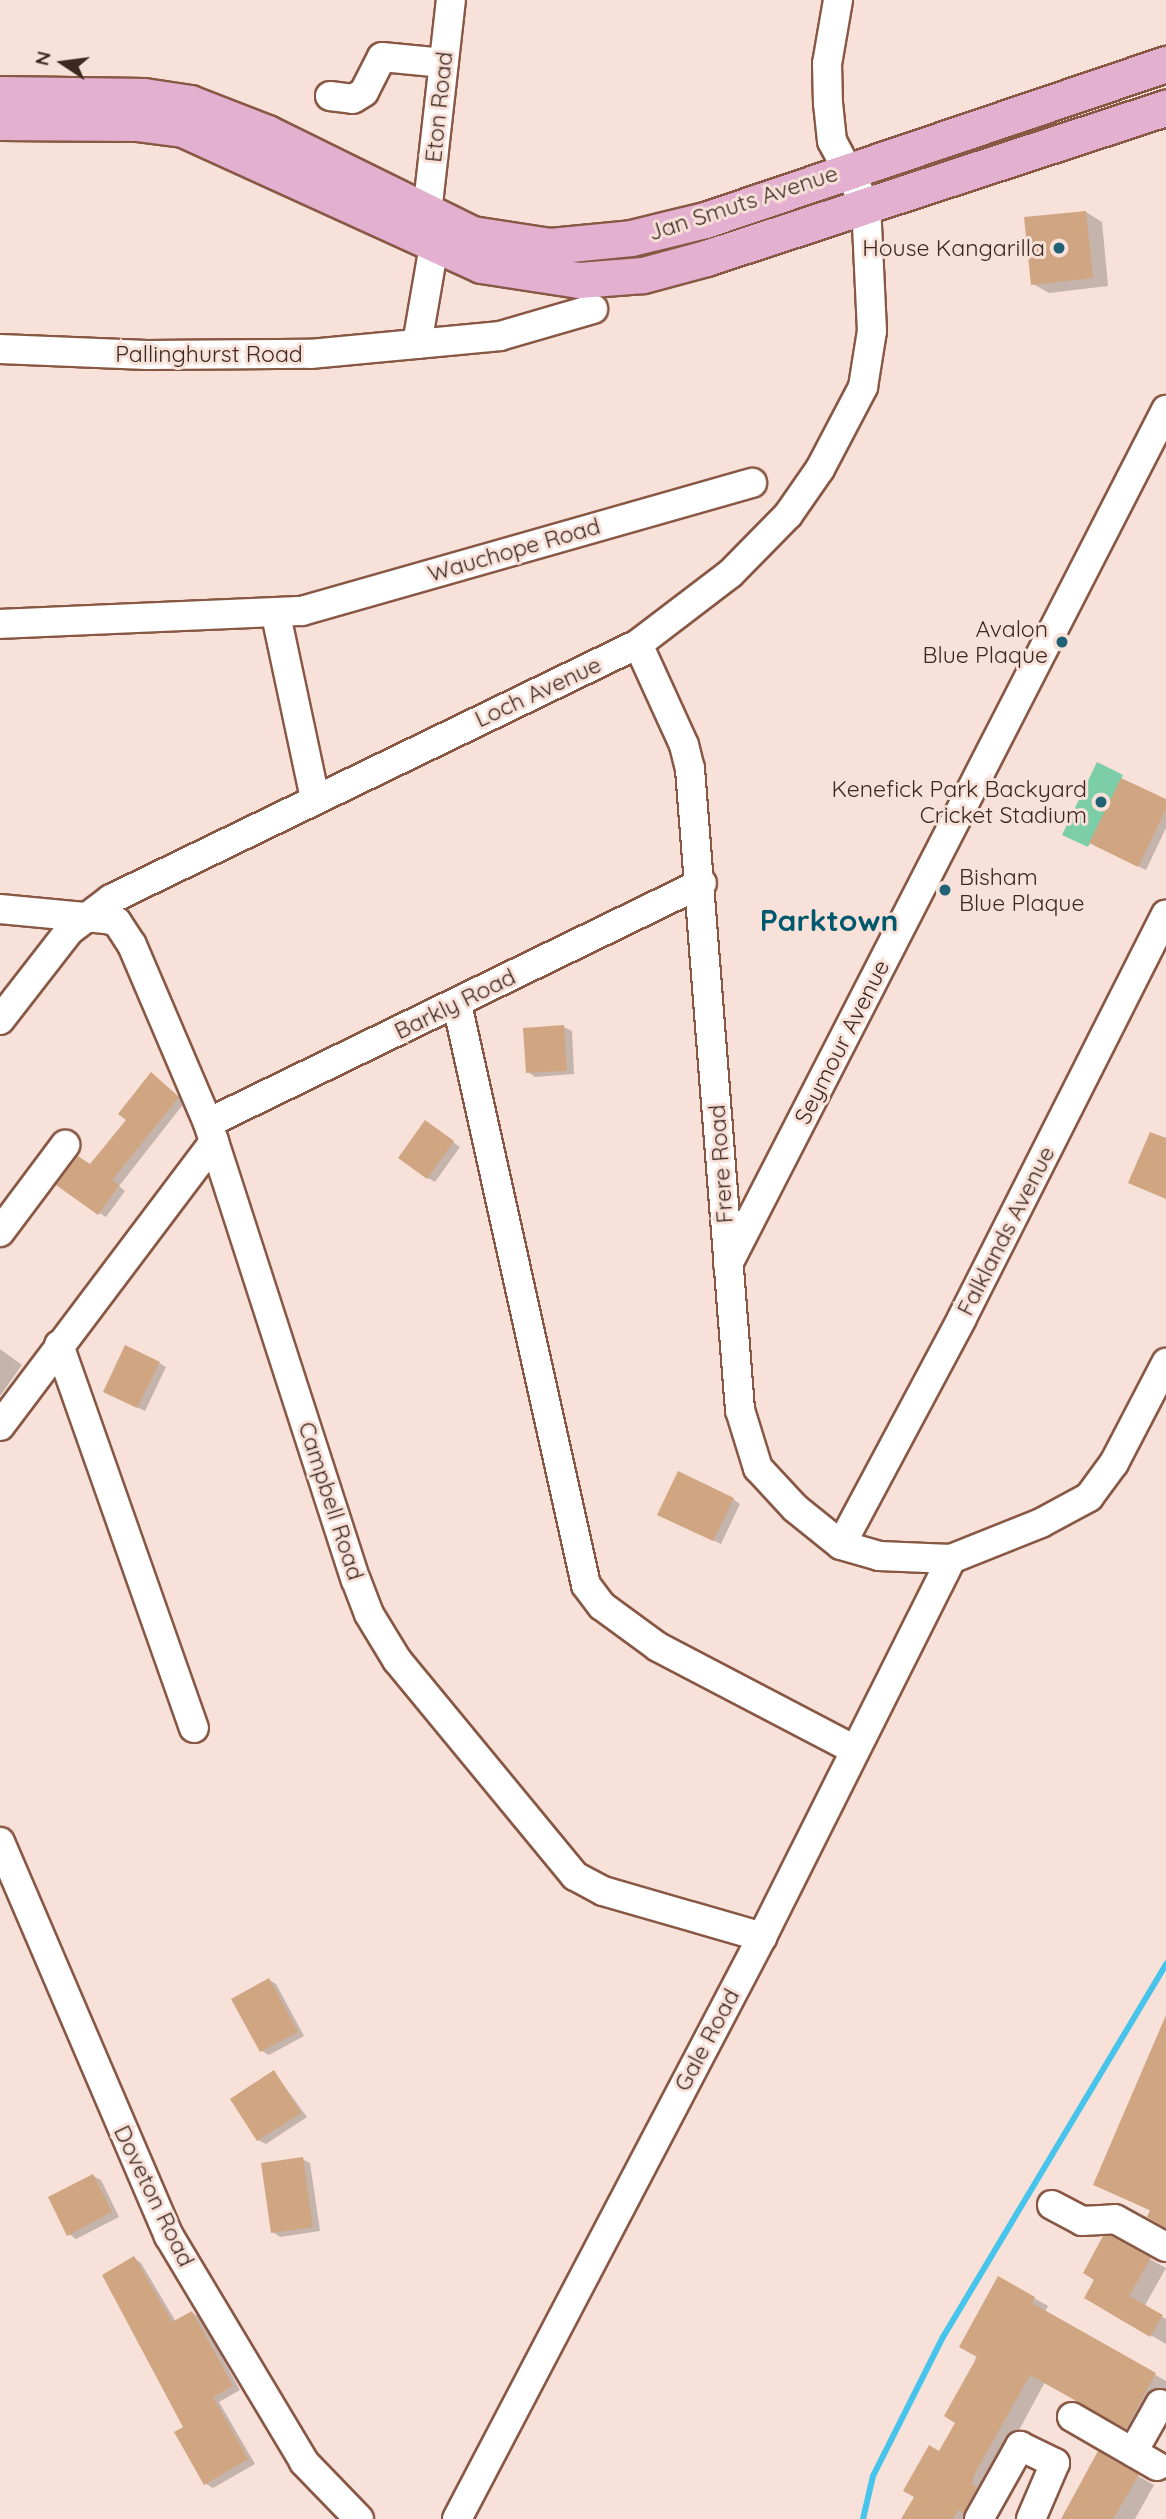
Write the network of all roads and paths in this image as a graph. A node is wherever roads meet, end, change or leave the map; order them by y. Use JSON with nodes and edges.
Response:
{"nodes":[{"id":1,"x":451,"y":0,"type":"edge"},
{"id":2,"x":838,"y":0,"type":"edge"},
{"id":3,"x":444,"y":63,"type":"junction"},
{"id":4,"x":1166,"y":64,"type":"edge"},
{"id":5,"x":0,"y":94,"type":"edge"},
{"id":6,"x":330,"y":96,"type":"dead end"},
{"id":7,"x":1166,"y":108,"type":"edge"},
{"id":8,"x":0,"y":122,"type":"edge"},
{"id":9,"x":844,"y":171,"type":"junction"},
{"id":10,"x":866,"y":205,"type":"junction"},
{"id":11,"x":430,"y":230,"type":"junction"},
{"id":12,"x":593,"y":309,"type":"dead end"},
{"id":13,"x":417,"y":344,"type":"junction"},
{"id":14,"x":0,"y":349,"type":"edge"},
{"id":15,"x":1166,"y":410,"type":"edge"},
{"id":16,"x":1157,"y":447,"type":"edge"},
{"id":17,"x":752,"y":483,"type":"dead end"},
{"id":18,"x":276,"y":615,"type":"junction"},
{"id":19,"x":0,"y":624,"type":"edge"},
{"id":20,"x":638,"y":644,"type":"junction"},
{"id":21,"x":315,"y":799,"type":"junction"},
{"id":22,"x":702,"y":883,"type":"junction"},
{"id":23,"x":0,"y":909,"type":"edge"},
{"id":24,"x":1166,"y":915,"type":"edge"},
{"id":25,"x":85,"y":917,"type":"junction"},
{"id":26,"x":457,"y":1003,"type":"junction"},
{"id":27,"x":0,"y":1020,"type":"edge"},
{"id":28,"x":211,"y":1132,"type":"junction"},
{"id":29,"x":65,"y":1145,"type":"dead end"},
{"id":30,"x":0,"y":1232,"type":"edge"},
{"id":31,"x":728,"y":1264,"type":"junction"},
{"id":32,"x":59,"y":1345,"type":"junction"},
{"id":33,"x":1166,"y":1363,"type":"edge"},
{"id":34,"x":0,"y":1426,"type":"edge"},
{"id":35,"x":841,"y":1545,"type":"junction"},
{"id":36,"x":951,"y":1559,"type":"junction"},
{"id":37,"x":194,"y":1728,"type":"dead end"},
{"id":38,"x":855,"y":1750,"type":"junction"},
{"id":39,"x":0,"y":1842,"type":"edge"},
{"id":40,"x":762,"y":1937,"type":"junction"},
{"id":41,"x":1052,"y":2205,"type":"dead end"},
{"id":42,"x":1166,"y":2247,"type":"edge"},
{"id":43,"x":1160,"y":2404,"type":"dead end"},
{"id":44,"x":1072,"y":2417,"type":"dead end"},
{"id":45,"x":359,"y":2519,"type":"edge"},
{"id":46,"x":457,"y":2519,"type":"edge"},
{"id":47,"x":979,"y":2519,"type":"edge"},
{"id":48,"x":1031,"y":2519,"type":"edge"}],
"edges":[{"from":1,"to":3,"type":"street","name":"Eton Road"},
{"from":2,"to":9,"type":"street"},
{"from":3,"to":6,"type":"street"},
{"from":3,"to":11,"type":"street","name":"Eton Road"},
{"from":4,"to":9,"type":"main road","name":"Jan Smuts Avenue"},
{"from":5,"to":11,"type":"main road","name":"Jan Smuts Avenue"},
{"from":7,"to":10,"type":"main road","name":"Jan Smuts Avenue"},
{"from":8,"to":11,"type":"main road","name":"Jan Smuts Avenue"},
{"from":9,"to":10,"type":"street"},
{"from":9,"to":11,"type":"main road","name":"Jan Smuts Avenue"},
{"from":10,"to":11,"type":"main road","name":"Jan Smuts Avenue"},
{"from":10,"to":20,"type":"street","name":"Loch Avenue"},
{"from":11,"to":13,"type":"street"},
{"from":12,"to":13,"type":"street","name":"Pallinghurst Road"},
{"from":13,"to":14,"type":"street","name":"Pallinghurst Road"},
{"from":15,"to":16,"type":"street","name":"Seymour Avenue"},
{"from":16,"to":31,"type":"street","name":"Seymour Avenue"},
{"from":17,"to":18,"type":"street","name":"Wauchope Road"},
{"from":18,"to":19,"type":"street","name":"Wauchope Road"},
{"from":18,"to":21,"type":"street"},
{"from":20,"to":21,"type":"street","name":"Loch Avenue"},
{"from":20,"to":22,"type":"street","name":"Frere Road"},
{"from":21,"to":25,"type":"street","name":"Loch Avenue"},
{"from":22,"to":26,"type":"street","name":"Barkly Road"},
{"from":22,"to":31,"type":"street","name":"Frere Road"},
{"from":23,"to":25,"type":"street","name":"Campbell Road"},
{"from":24,"to":35,"type":"street","name":"Falklands Avenue"},
{"from":25,"to":27,"type":"street","name":"Loch Avenue"},
{"from":25,"to":28,"type":"street","name":"Campbell Road"},
{"from":26,"to":28,"type":"street","name":"Barkly Road"},
{"from":26,"to":38,"type":"street"},
{"from":28,"to":32,"type":"street","name":"Barkly Road"},
{"from":28,"to":40,"type":"street","name":"Campbell Road"},
{"from":29,"to":30,"type":"street"},
{"from":31,"to":35,"type":"street","name":"Frere Road"},
{"from":32,"to":34,"type":"street","name":"Barkly Road"},
{"from":32,"to":37,"type":"street"},
{"from":33,"to":36,"type":"street"},
{"from":35,"to":36,"type":"street","name":"Frere Road"},
{"from":36,"to":38,"type":"street","name":"Gale Road"},
{"from":38,"to":40,"type":"street","name":"Gale Road"},
{"from":39,"to":45,"type":"street","name":"Doveton Road"},
{"from":40,"to":46,"type":"street","name":"Gale Road"},
{"from":41,"to":42,"type":"street"},
{"from":43,"to":44,"type":"street"},
{"from":47,"to":48,"type":"street"}]}
